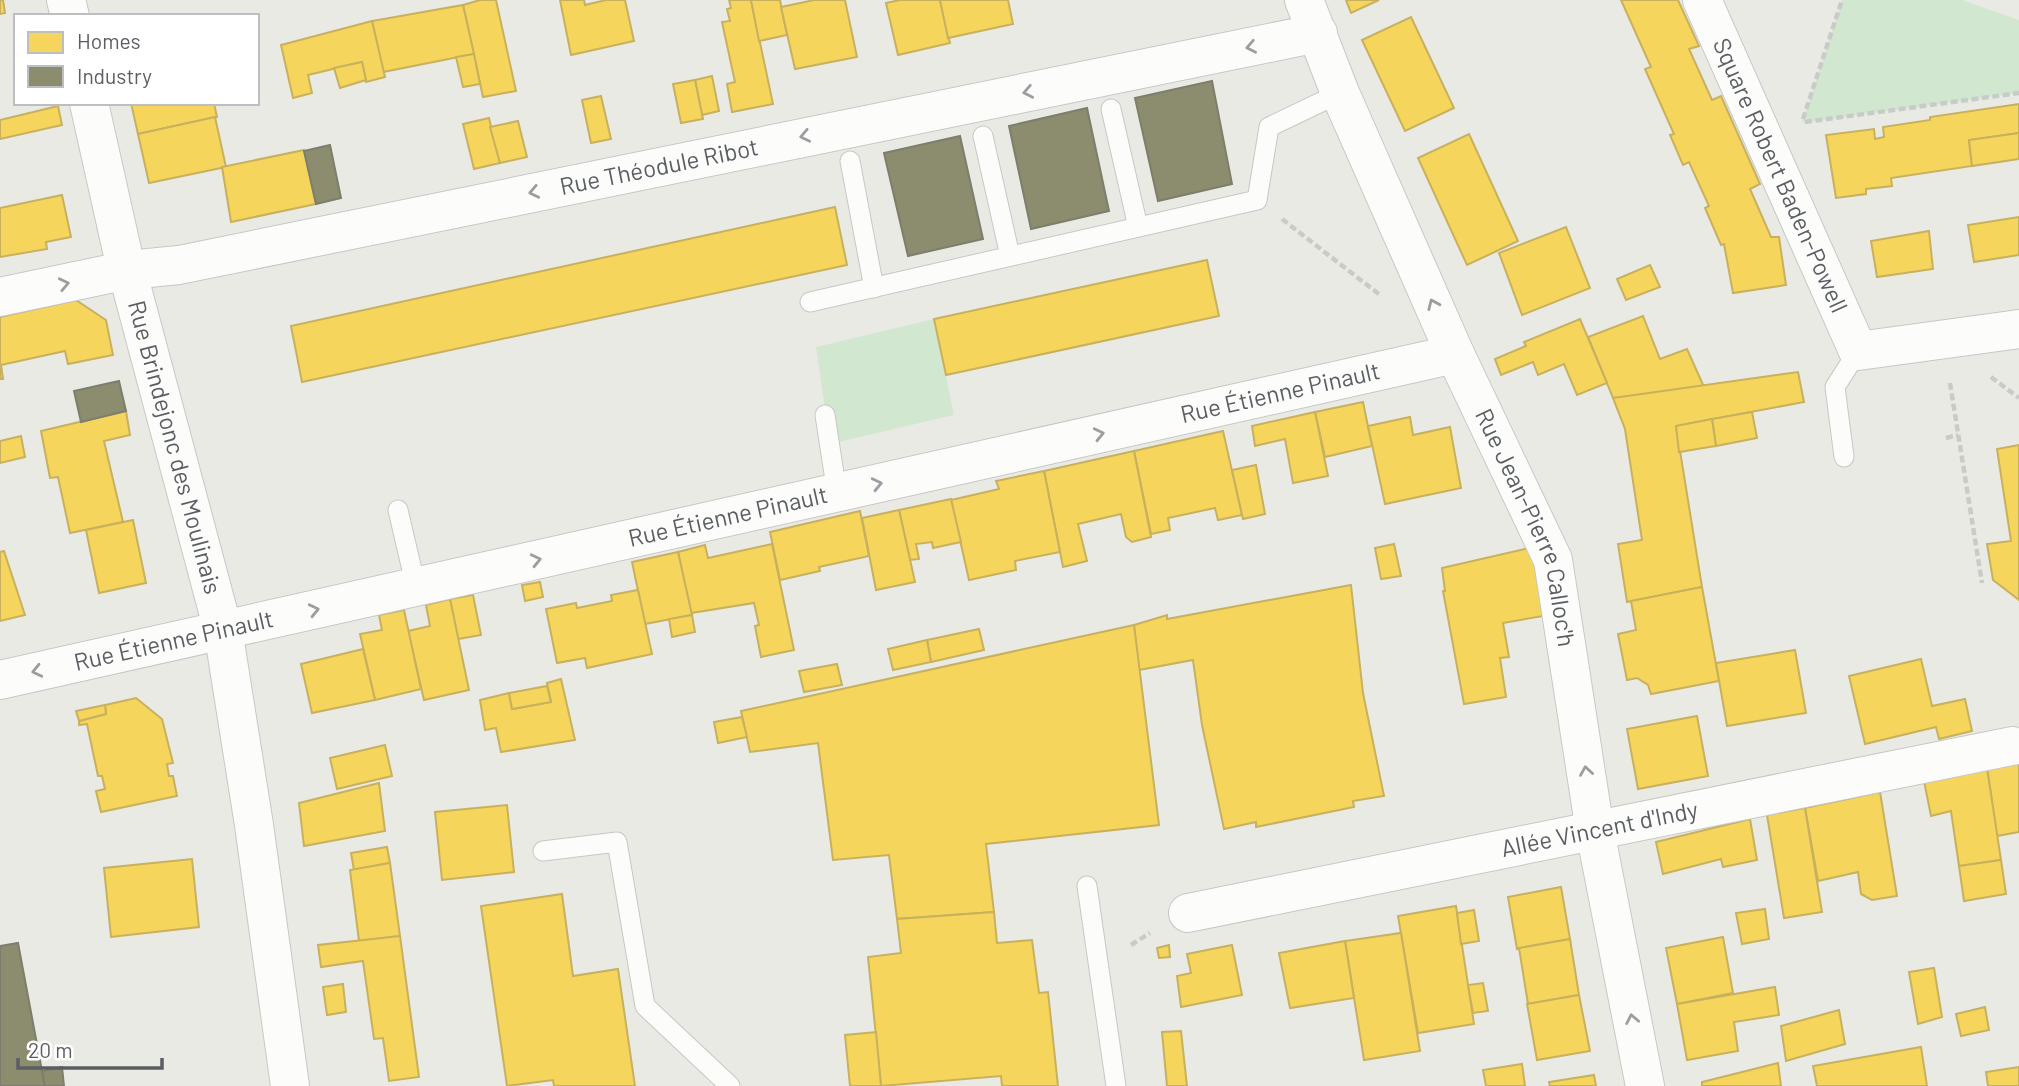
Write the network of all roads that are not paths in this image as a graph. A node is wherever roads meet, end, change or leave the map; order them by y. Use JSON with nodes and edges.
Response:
{"nodes":[{"id":1,"x":1702,"y":0,"type":"edge"},
{"id":2,"x":1311,"y":17,"type":"edge"},
{"id":3,"x":1340,"y":93,"type":"junction"},
{"id":4,"x":89,"y":105,"type":"edge"},
{"id":5,"x":1111,"y":109,"type":"dead end"},
{"id":6,"x":982,"y":136,"type":"dead end"},
{"id":7,"x":850,"y":161,"type":"dead end"},
{"id":8,"x":1138,"y":227,"type":"junction"},
{"id":9,"x":1010,"y":256,"type":"junction"},
{"id":10,"x":128,"y":270,"type":"junction"},
{"id":11,"x":874,"y":289,"type":"junction"},
{"id":12,"x":0,"y":297,"type":"edge"},
{"id":13,"x":810,"y":302,"type":"dead end"},
{"id":14,"x":2019,"y":329,"type":"edge"},
{"id":15,"x":1858,"y":351,"type":"junction"},
{"id":16,"x":1455,"y":354,"type":"junction"},
{"id":17,"x":825,"y":415,"type":"dead end"},
{"id":18,"x":1844,"y":457,"type":"dead end"},
{"id":19,"x":837,"y":493,"type":"junction"},
{"id":20,"x":398,"y":510,"type":"dead end"},
{"id":21,"x":415,"y":587,"type":"junction"},
{"id":22,"x":223,"y":630,"type":"junction"},
{"id":23,"x":0,"y":680,"type":"edge"},
{"id":24,"x":2012,"y":746,"type":"dead end"},
{"id":25,"x":1595,"y":831,"type":"junction"},
{"id":26,"x":543,"y":851,"type":"dead end"},
{"id":27,"x":1087,"y":886,"type":"dead end"},
{"id":28,"x":1188,"y":914,"type":"road end"},
{"id":29,"x":290,"y":1086,"type":"edge"},
{"id":30,"x":730,"y":1086,"type":"edge"},
{"id":31,"x":1116,"y":1086,"type":"edge"},
{"id":32,"x":1645,"y":1086,"type":"edge"}],
"edges":[{"from":1,"to":15,"type":"street","name":"Square Robert Baden-Powell"},
{"from":2,"to":3,"type":"street","name":"Rue Jean-Pierre Calloc'h"},
{"from":2,"to":10,"type":"street","name":"Rue Théodule Ribot","one_way":true},
{"from":3,"to":8,"type":"lane"},
{"from":16,"to":3,"type":"street","name":"Rue Jean-Pierre Calloc'h","one_way":true},
{"from":4,"to":10,"type":"street","name":"Rue Brindejonc des Moulinais"},
{"from":5,"to":8,"type":"lane"},
{"from":6,"to":9,"type":"lane"},
{"from":7,"to":11,"type":"lane"},
{"from":8,"to":9,"type":"lane"},
{"from":9,"to":11,"type":"lane"},
{"from":12,"to":10,"type":"street","name":"Rue Théodule Ribot","one_way":true},
{"from":10,"to":22,"type":"street","name":"Rue Brindejonc des Moulinais"},
{"from":11,"to":13,"type":"lane"},
{"from":14,"to":15,"type":"street"},
{"from":15,"to":18,"type":"lane"},
{"from":19,"to":16,"type":"street","name":"Rue Étienne Pinault","one_way":true},
{"from":25,"to":16,"type":"street","name":"Rue Jean-Pierre Calloc'h","one_way":true},
{"from":17,"to":19,"type":"lane"},
{"from":21,"to":19,"type":"street","name":"Rue Étienne Pinault","one_way":true},
{"from":20,"to":21,"type":"lane"},
{"from":22,"to":21,"type":"street","name":"Rue Étienne Pinault","one_way":true},
{"from":22,"to":23,"type":"street","name":"Rue Étienne Pinault","one_way":true},
{"from":22,"to":29,"type":"street","name":"Rue Brindejonc des Moulinais"},
{"from":24,"to":25,"type":"street","name":"Allée Vincent d'Indy"},
{"from":25,"to":28,"type":"street","name":"Allée Vincent d'Indy"},
{"from":32,"to":25,"type":"street","name":"Rue Jean-Pierre Calloc'h","one_way":true},
{"from":26,"to":30,"type":"lane"},
{"from":27,"to":31,"type":"lane"}]}
